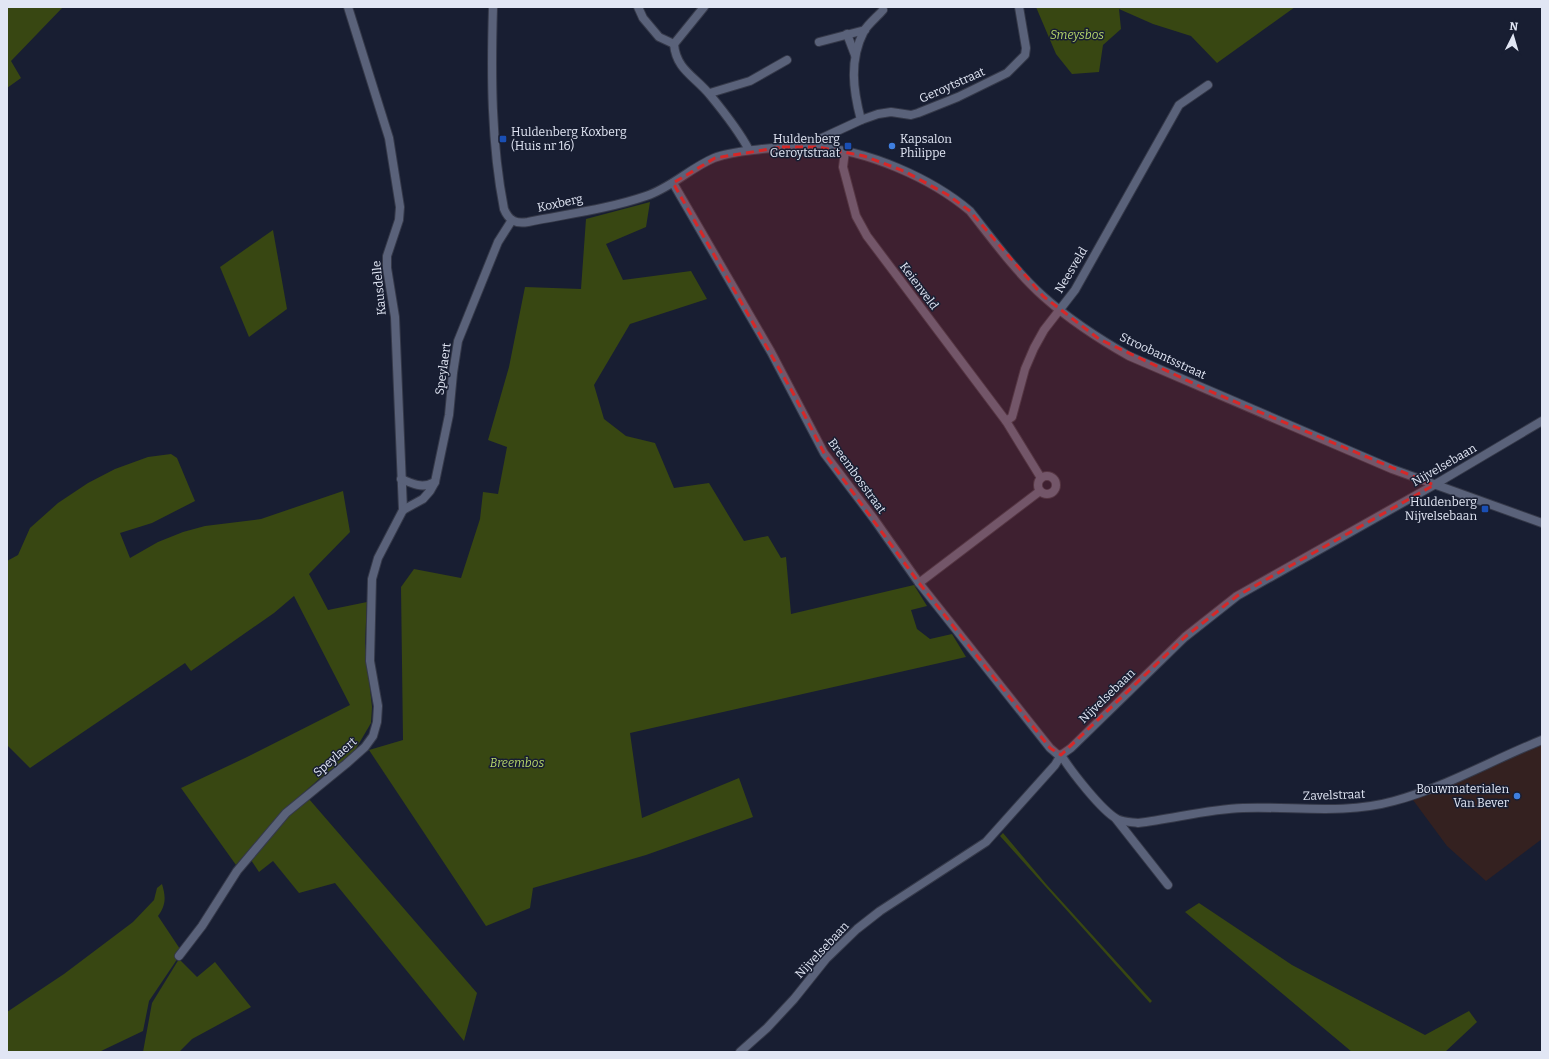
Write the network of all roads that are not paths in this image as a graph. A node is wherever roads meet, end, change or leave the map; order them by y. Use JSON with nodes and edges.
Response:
{"nodes":[{"id":1,"x":348,"y":7,"type":"edge"},
{"id":2,"x":493,"y":7,"type":"edge"},
{"id":3,"x":638,"y":7,"type":"edge"},
{"id":4,"x":704,"y":7,"type":"edge"},
{"id":5,"x":1019,"y":7,"type":"edge"},
{"id":6,"x":883,"y":10,"type":"dead end"},
{"id":7,"x":864,"y":30,"type":"junction"},
{"id":8,"x":847,"y":34,"type":"junction"},
{"id":9,"x":820,"y":42,"type":"dead end"},
{"id":10,"x":674,"y":44,"type":"junction"},
{"id":11,"x":855,"y":55,"type":"junction"},
{"id":12,"x":787,"y":60,"type":"dead end"},
{"id":13,"x":1208,"y":85,"type":"dead end"},
{"id":14,"x":710,"y":93,"type":"junction"},
{"id":15,"x":861,"y":120,"type":"junction"},
{"id":16,"x":818,"y":147,"type":"junction"},
{"id":17,"x":749,"y":150,"type":"junction"},
{"id":18,"x":845,"y":151,"type":"junction"},
{"id":19,"x":673,"y":184,"type":"junction"},
{"id":20,"x":512,"y":220,"type":"junction"},
{"id":21,"x":1060,"y":310,"type":"junction"},
{"id":22,"x":1006,"y":421,"type":"junction"},
{"id":23,"x":1542,"y":421,"type":"edge"},
{"id":24,"x":1041,"y":478,"type":"junction"},
{"id":25,"x":401,"y":479,"type":"junction"},
{"id":26,"x":435,"y":482,"type":"junction"},
{"id":27,"x":1434,"y":485,"type":"junction"},
{"id":28,"x":1040,"y":491,"type":"junction"},
{"id":29,"x":403,"y":510,"type":"junction"},
{"id":30,"x":1542,"y":523,"type":"edge"},
{"id":31,"x":919,"y":583,"type":"junction"},
{"id":32,"x":1542,"y":740,"type":"edge"},
{"id":33,"x":1061,"y":755,"type":"junction"},
{"id":34,"x":1116,"y":819,"type":"junction"},
{"id":35,"x":1168,"y":885,"type":"dead end"},
{"id":36,"x":179,"y":956,"type":"dead end"},
{"id":37,"x":740,"y":1052,"type":"edge"}],
"edges":[{"from":1,"to":25,"type":"street","name":"Kausdelle"},
{"from":2,"to":20,"type":"street"},
{"from":3,"to":10,"type":"street"},
{"from":4,"to":10,"type":"street"},
{"from":5,"to":15,"type":"street","name":"Geroytstraat"},
{"from":6,"to":7,"type":"street"},
{"from":7,"to":8,"type":"street"},
{"from":7,"to":11,"type":"street"},
{"from":8,"to":9,"type":"street"},
{"from":8,"to":11,"type":"street"},
{"from":10,"to":14,"type":"street"},
{"from":11,"to":15,"type":"street"},
{"from":12,"to":14,"type":"street"},
{"from":13,"to":21,"type":"street","name":"Neesveld"},
{"from":14,"to":17,"type":"street"},
{"from":15,"to":16,"type":"street","name":"Geroytstraat"},
{"from":16,"to":17,"type":"street","name":"Koxberg"},
{"from":16,"to":18,"type":"street","name":"Stroobantsstraat"},
{"from":17,"to":19,"type":"street","name":"Koxberg"},
{"from":18,"to":21,"type":"street","name":"Stroobantsstraat"},
{"from":18,"to":22,"type":"street","name":"Keienveld"},
{"from":19,"to":20,"type":"street","name":"Koxberg"},
{"from":19,"to":31,"type":"street","name":"Breembosstraat"},
{"from":20,"to":26,"type":"street","name":"Speylaert"},
{"from":21,"to":22,"type":"street","name":"Neesveld"},
{"from":21,"to":27,"type":"street","name":"Stroobantsstraat"},
{"from":22,"to":24,"type":"street"},
{"from":23,"to":27,"type":"street","name":"Nijvelsebaan"},
{"from":24,"to":28,"type":"street"},
{"from":24,"to":28,"type":"street"},
{"from":25,"to":26,"type":"street"},
{"from":25,"to":29,"type":"street"},
{"from":26,"to":29,"type":"street","name":"Speylaert"},
{"from":27,"to":30,"type":"street","name":"Stroobantsstraat"},
{"from":27,"to":33,"type":"street","name":"Nijvelsebaan"},
{"from":28,"to":31,"type":"street"},
{"from":29,"to":36,"type":"street","name":"Speylaert"},
{"from":31,"to":33,"type":"street","name":"Breembosstraat"},
{"from":32,"to":34,"type":"street","name":"Zavelstraat"},
{"from":33,"to":34,"type":"street"},
{"from":33,"to":37,"type":"street","name":"Nijvelsebaan"},
{"from":34,"to":35,"type":"street"}]}
